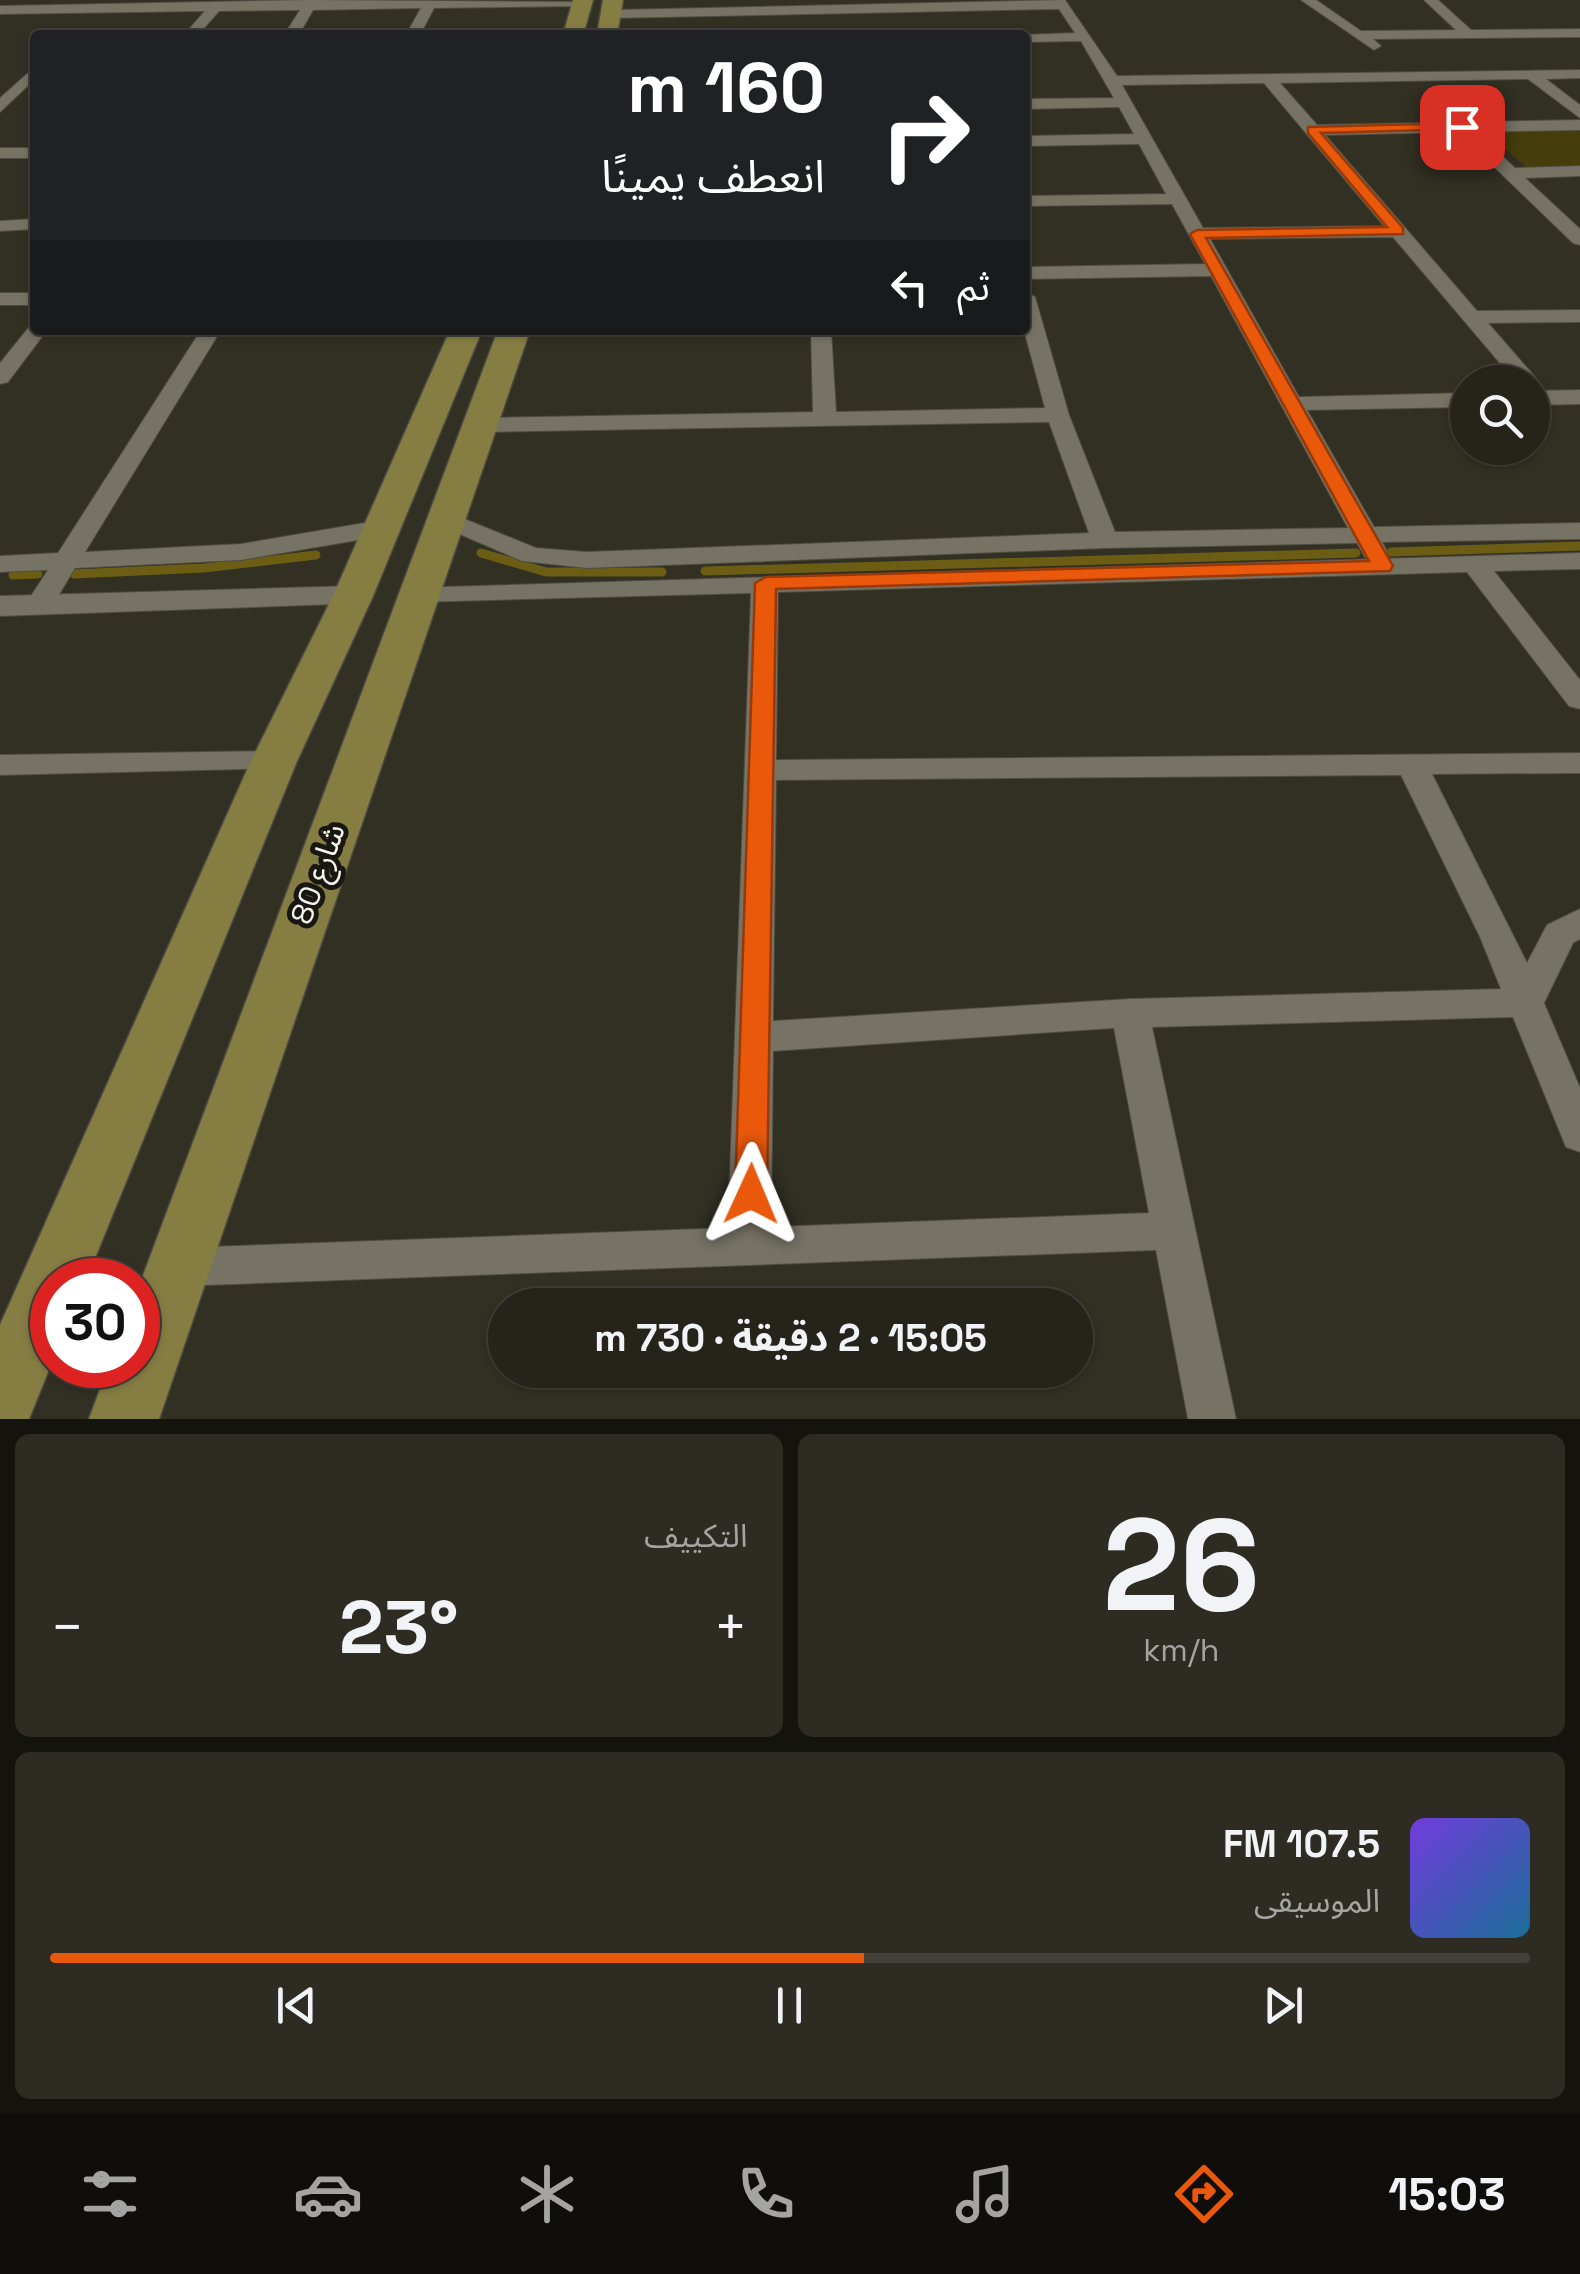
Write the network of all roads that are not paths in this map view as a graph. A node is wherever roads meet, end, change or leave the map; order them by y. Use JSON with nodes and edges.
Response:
{"nodes":[{"id":1,"x":1306,"y":0,"type":"edge"},
{"id":2,"x":1430,"y":0,"type":"edge"},
{"id":3,"x":582,"y":1,"type":"edge"},
{"id":4,"x":431,"y":2,"type":"edge"},
{"id":5,"x":1060,"y":2,"type":"edge"},
{"id":6,"x":320,"y":3,"type":"edge"},
{"id":7,"x":120,"y":4,"type":"edge"},
{"id":8,"x":226,"y":4,"type":"edge"},
{"id":9,"x":0,"y":10,"type":"edge"},
{"id":10,"x":93,"y":11,"type":"junction"},
{"id":11,"x":611,"y":16,"type":"edge"},
{"id":12,"x":81,"y":23,"type":"dead end"},
{"id":13,"x":197,"y":30,"type":"edge"},
{"id":14,"x":295,"y":30,"type":"edge"},
{"id":15,"x":417,"y":30,"type":"edge"},
{"id":16,"x":574,"y":30,"type":"edge"},
{"id":17,"x":1580,"y":33,"type":"edge"},
{"id":18,"x":1468,"y":34,"type":"junction"},
{"id":19,"x":1360,"y":35,"type":"junction"},
{"id":20,"x":1085,"y":37,"type":"junction"},
{"id":21,"x":1030,"y":38,"type":"edge"},
{"id":22,"x":1580,"y":74,"type":"edge"},
{"id":23,"x":1532,"y":75,"type":"junction"},
{"id":24,"x":30,"y":77,"type":"edge"},
{"id":25,"x":1416,"y":77,"type":"junction"},
{"id":26,"x":1268,"y":78,"type":"junction"},
{"id":27,"x":1030,"y":88,"type":"edge"},
{"id":28,"x":1117,"y":90,"type":"junction"},
{"id":29,"x":1030,"y":103,"type":"edge"},
{"id":30,"x":6,"y":108,"type":"edge"},
{"id":31,"x":1580,"y":113,"type":"edge"},
{"id":32,"x":1580,"y":125,"type":"edge"},
{"id":33,"x":1462,"y":127,"type":"junction"},
{"id":34,"x":1312,"y":130,"type":"junction"},
{"id":35,"x":1144,"y":139,"type":"junction"},
{"id":36,"x":1030,"y":141,"type":"edge"},
{"id":37,"x":0,"y":153,"type":"edge"},
{"id":38,"x":30,"y":153,"type":"edge"},
{"id":39,"x":1580,"y":171,"type":"edge"},
{"id":40,"x":1511,"y":173,"type":"junction"},
{"id":41,"x":1177,"y":199,"type":"junction"},
{"id":42,"x":1030,"y":201,"type":"edge"},
{"id":43,"x":30,"y":220,"type":"edge"},
{"id":44,"x":0,"y":226,"type":"edge"},
{"id":45,"x":1398,"y":231,"type":"junction"},
{"id":46,"x":1197,"y":234,"type":"junction"},
{"id":47,"x":1580,"y":239,"type":"edge"},
{"id":48,"x":1216,"y":270,"type":"junction"},
{"id":49,"x":1030,"y":273,"type":"edge"},
{"id":50,"x":30,"y":299,"type":"edge"},
{"id":51,"x":0,"y":300,"type":"edge"},
{"id":52,"x":1030,"y":315,"type":"edge"},
{"id":53,"x":1580,"y":316,"type":"edge"},
{"id":54,"x":1471,"y":317,"type":"junction"},
{"id":55,"x":34,"y":335,"type":"edge"},
{"id":56,"x":208,"y":335,"type":"edge"},
{"id":57,"x":464,"y":335,"type":"edge"},
{"id":58,"x":512,"y":335,"type":"edge"},
{"id":59,"x":821,"y":335,"type":"edge"},
{"id":60,"x":1511,"y":365,"type":"edge"},
{"id":61,"x":2,"y":371,"type":"edge"},
{"id":62,"x":1550,"y":394,"type":"edge"},
{"id":63,"x":1580,"y":397,"type":"edge"},
{"id":64,"x":1450,"y":400,"type":"edge"},
{"id":65,"x":1290,"y":404,"type":"junction"},
{"id":66,"x":1058,"y":416,"type":"junction"},
{"id":67,"x":825,"y":420,"type":"junction"},
{"id":68,"x":478,"y":425,"type":"junction"},
{"id":69,"x":444,"y":518,"type":"junction"},
{"id":70,"x":382,"y":528,"type":"junction"},
{"id":71,"x":1580,"y":532,"type":"edge"},
{"id":72,"x":1365,"y":536,"type":"junction"},
{"id":73,"x":1105,"y":540,"type":"junction"},
{"id":74,"x":682,"y":556,"type":"junction"},
{"id":75,"x":64,"y":561,"type":"junction"},
{"id":76,"x":1580,"y":561,"type":"edge"},
{"id":77,"x":1474,"y":564,"type":"junction"},
{"id":78,"x":1,"y":566,"type":"edge"},
{"id":79,"x":1382,"y":566,"type":"junction"},
{"id":80,"x":766,"y":583,"type":"junction"},
{"id":81,"x":683,"y":585,"type":"junction"},
{"id":82,"x":418,"y":594,"type":"junction"},
{"id":83,"x":353,"y":596,"type":"junction"},
{"id":84,"x":39,"y":605,"type":"junction"},
{"id":85,"x":0,"y":606,"type":"edge"},
{"id":86,"x":1580,"y":700,"type":"edge"},
{"id":87,"x":274,"y":761,"type":"junction"},
{"id":88,"x":1411,"y":763,"type":"junction"},
{"id":89,"x":1580,"y":763,"type":"edge"},
{"id":90,"x":0,"y":765,"type":"edge"},
{"id":91,"x":761,"y":770,"type":"junction"},
{"id":92,"x":1580,"y":922,"type":"edge"},
{"id":93,"x":1525,"y":1002,"type":"junction"},
{"id":94,"x":1130,"y":1013,"type":"junction"},
{"id":95,"x":755,"y":1037,"type":"junction"},
{"id":96,"x":1580,"y":1136,"type":"edge"},
{"id":97,"x":1174,"y":1231,"type":"junction"},
{"id":98,"x":750,"y":1247,"type":"junction"},
{"id":99,"x":63,"y":1258,"type":"edge"},
{"id":100,"x":178,"y":1267,"type":"junction"},
{"id":101,"x":30,"y":1335,"type":"edge"},
{"id":102,"x":0,"y":1405,"type":"edge"},
{"id":103,"x":124,"y":1419,"type":"edge"},
{"id":104,"x":1212,"y":1419,"type":"edge"}],
"edges":[{"from":1,"to":19,"type":"street"},
{"from":2,"to":18,"type":"street"},
{"from":3,"to":4,"type":"street"},
{"from":3,"to":16,"type":"main road"},
{"from":4,"to":6,"type":"street"},
{"from":4,"to":15,"type":"street"},
{"from":5,"to":11,"type":"street"},
{"from":5,"to":20,"type":"street"},
{"from":6,"to":8,"type":"street"},
{"from":6,"to":14,"type":"street"},
{"from":7,"to":8,"type":"street"},
{"from":7,"to":10,"type":"street"},
{"from":8,"to":13,"type":"street"},
{"from":9,"to":10,"type":"street"},
{"from":10,"to":12,"type":"street"},
{"from":17,"to":18,"type":"street"},
{"from":18,"to":19,"type":"street"},
{"from":19,"to":25,"type":"street"},
{"from":20,"to":21,"type":"street"},
{"from":20,"to":28,"type":"street"},
{"from":22,"to":23,"type":"street"},
{"from":23,"to":25,"type":"street"},
{"from":23,"to":31,"type":"street"},
{"from":24,"to":30,"type":"street"},
{"from":25,"to":26,"type":"street"},
{"from":26,"to":28,"type":"street"},
{"from":26,"to":34,"type":"street"},
{"from":27,"to":28,"type":"street"},
{"from":28,"to":29,"type":"street"},
{"from":28,"to":35,"type":"street"},
{"from":32,"to":33,"type":"street"},
{"from":33,"to":34,"type":"street"},
{"from":33,"to":40,"type":"street"},
{"from":34,"to":45,"type":"street"},
{"from":35,"to":36,"type":"street"},
{"from":35,"to":41,"type":"street"},
{"from":37,"to":38,"type":"street"},
{"from":39,"to":40,"type":"street"},
{"from":40,"to":47,"type":"street"},
{"from":41,"to":42,"type":"street"},
{"from":41,"to":46,"type":"street"},
{"from":43,"to":44,"type":"street"},
{"from":45,"to":46,"type":"street"},
{"from":45,"to":54,"type":"street"},
{"from":46,"to":48,"type":"street"},
{"from":48,"to":49,"type":"street"},
{"from":48,"to":65,"type":"street"},
{"from":50,"to":51,"type":"street"},
{"from":52,"to":66,"type":"street"},
{"from":53,"to":54,"type":"street"},
{"from":54,"to":60,"type":"street"},
{"from":55,"to":61,"type":"street"},
{"from":56,"to":75,"type":"street"},
{"from":57,"to":70,"type":"main road"},
{"from":58,"to":68,"type":"main road","name":"شارع 80"},
{"from":59,"to":67,"type":"street"},
{"from":62,"to":63,"type":"street"},
{"from":64,"to":65,"type":"street"},
{"from":65,"to":72,"type":"street"},
{"from":66,"to":67,"type":"street"},
{"from":66,"to":73,"type":"street"},
{"from":67,"to":68,"type":"street"},
{"from":68,"to":69,"type":"main road","name":"شارع 80"},
{"from":69,"to":74,"type":"street"},
{"from":69,"to":82,"type":"main road","name":"شارع 80"},
{"from":70,"to":75,"type":"street"},
{"from":70,"to":83,"type":"main road"},
{"from":71,"to":72,"type":"street"},
{"from":72,"to":73,"type":"street"},
{"from":72,"to":79,"type":"street"},
{"from":73,"to":74,"type":"street"},
{"from":74,"to":81,"type":"street"},
{"from":75,"to":78,"type":"street"},
{"from":75,"to":84,"type":"street"},
{"from":76,"to":77,"type":"street"},
{"from":77,"to":79,"type":"street"},
{"from":77,"to":86,"type":"street"},
{"from":79,"to":80,"type":"street"},
{"from":80,"to":81,"type":"street"},
{"from":80,"to":91,"type":"street"},
{"from":81,"to":82,"type":"street"},
{"from":82,"to":100,"type":"main road","name":"شارع 80"},
{"from":83,"to":84,"type":"street"},
{"from":83,"to":87,"type":"main road"},
{"from":84,"to":85,"type":"street"},
{"from":87,"to":90,"type":"street"},
{"from":87,"to":99,"type":"main road"},
{"from":88,"to":89,"type":"street"},
{"from":88,"to":91,"type":"street"},
{"from":88,"to":93,"type":"street"},
{"from":91,"to":95,"type":"street"},
{"from":92,"to":93,"type":"street"},
{"from":93,"to":94,"type":"street"},
{"from":93,"to":96,"type":"street"},
{"from":94,"to":95,"type":"street"},
{"from":94,"to":97,"type":"street"},
{"from":95,"to":98,"type":"street"},
{"from":97,"to":98,"type":"street"},
{"from":97,"to":104,"type":"street"},
{"from":98,"to":100,"type":"street"},
{"from":100,"to":103,"type":"main road","name":"شارع 80"},
{"from":101,"to":102,"type":"main road"}]}
